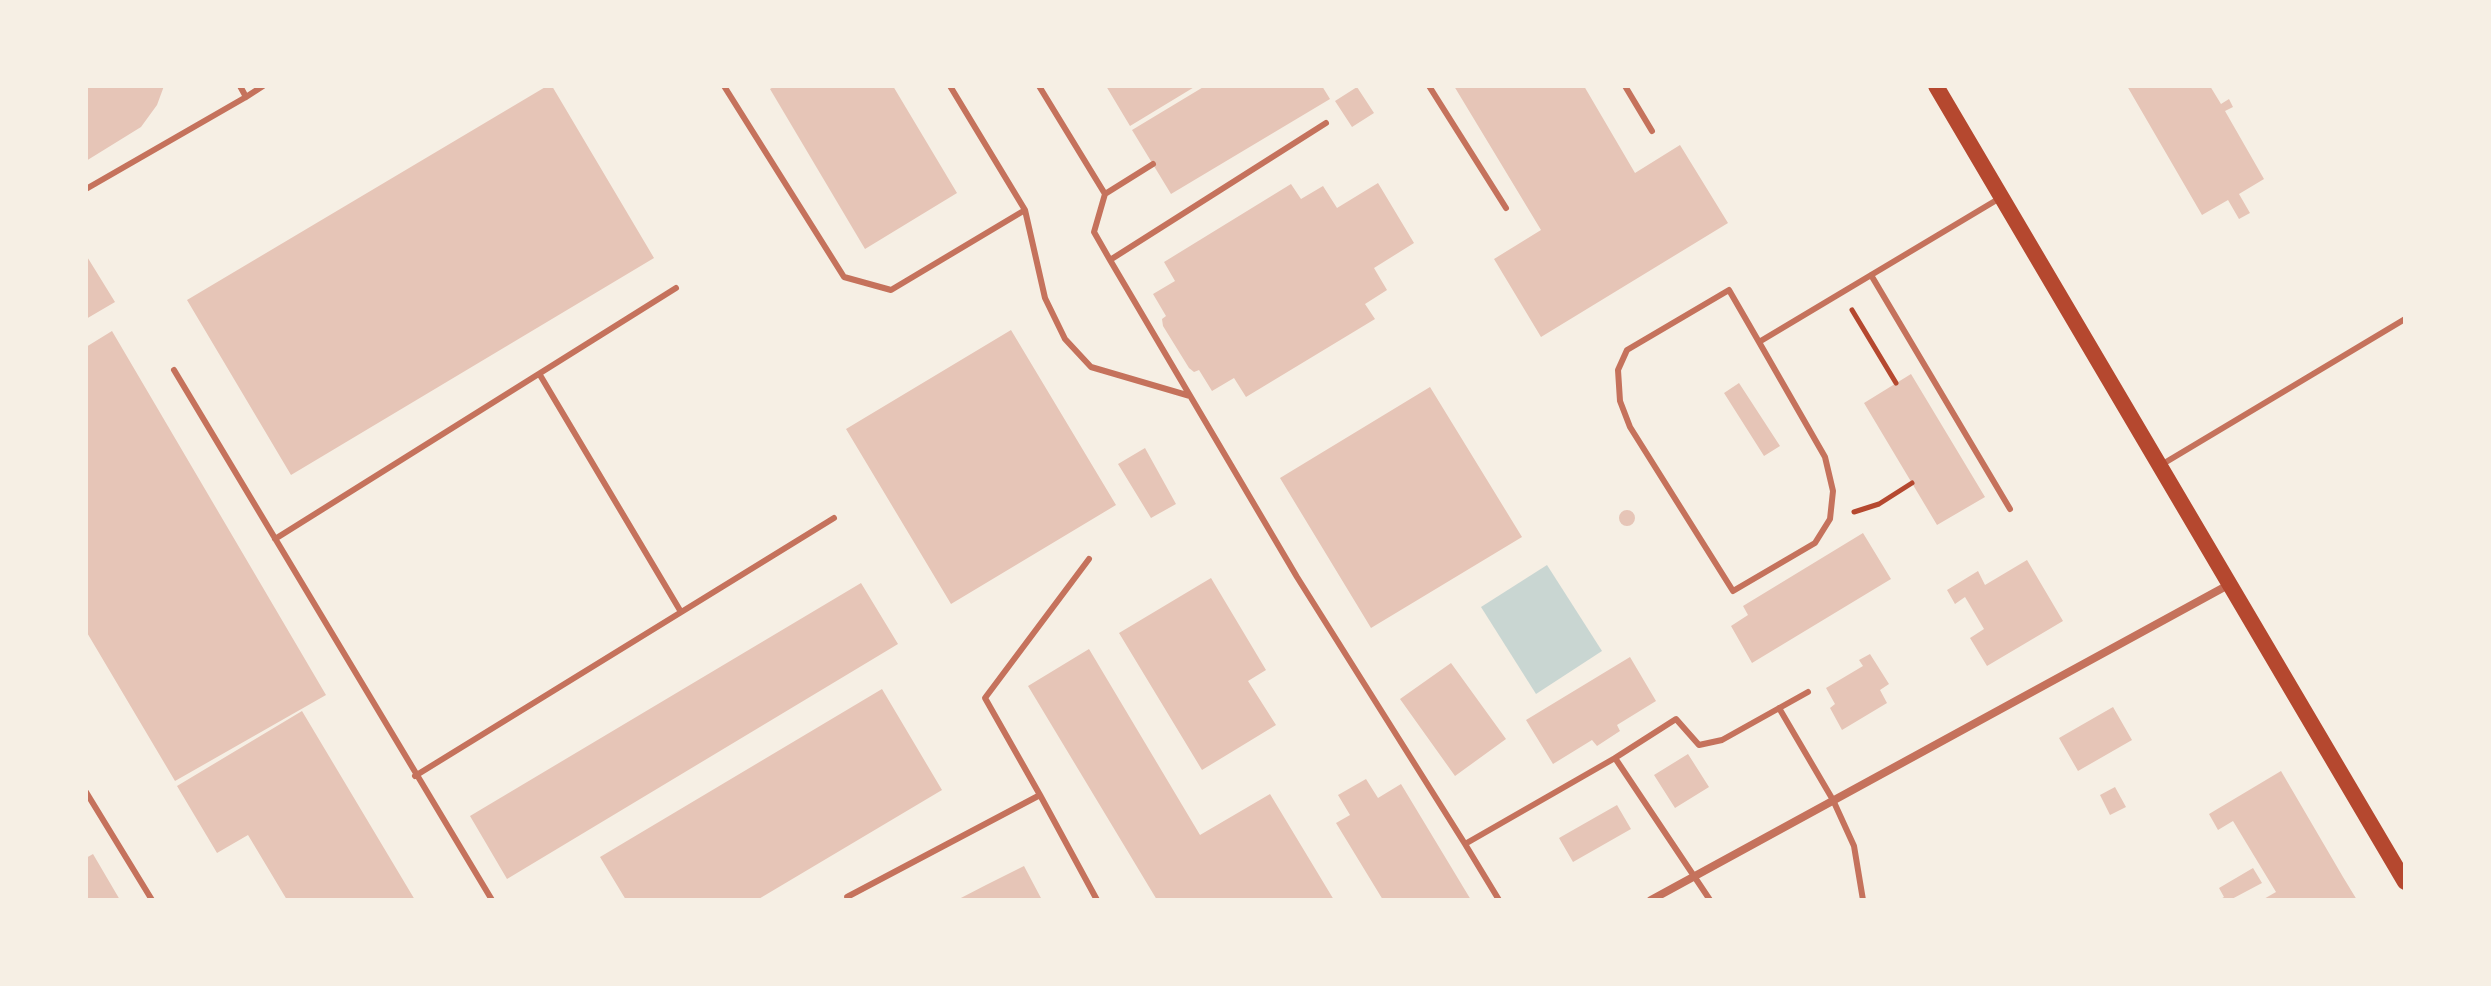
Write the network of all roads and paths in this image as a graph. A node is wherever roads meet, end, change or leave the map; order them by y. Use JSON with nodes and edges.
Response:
{"nodes":[{"id":1,"x":240,"y":86,"type":"edge"},
{"id":2,"x":263,"y":86,"type":"edge"},
{"id":3,"x":724,"y":86,"type":"edge"},
{"id":4,"x":950,"y":86,"type":"edge"},
{"id":5,"x":1039,"y":86,"type":"edge"},
{"id":6,"x":1429,"y":86,"type":"edge"},
{"id":7,"x":1625,"y":86,"type":"edge"},
{"id":8,"x":1936,"y":86,"type":"edge"},
{"id":9,"x":246,"y":97,"type":"junction"},
{"id":10,"x":1326,"y":123,"type":"dead end"},
{"id":11,"x":1652,"y":131,"type":"dead end"},
{"id":12,"x":1153,"y":164,"type":"dead end"},
{"id":13,"x":86,"y":189,"type":"edge"},
{"id":14,"x":1105,"y":194,"type":"junction"},
{"id":15,"x":2002,"y":197,"type":"junction"},
{"id":16,"x":1506,"y":208,"type":"dead end"},
{"id":17,"x":1025,"y":210,"type":"junction"},
{"id":18,"x":1110,"y":260,"type":"junction"},
{"id":19,"x":1871,"y":275,"type":"junction"},
{"id":20,"x":676,"y":288,"type":"dead end"},
{"id":21,"x":1841,"y":292,"type":"junction"},
{"id":22,"x":2405,"y":319,"type":"edge"},
{"id":23,"x":1759,"y":342,"type":"junction"},
{"id":24,"x":174,"y":370,"type":"dead end"},
{"id":25,"x":540,"y":375,"type":"junction"},
{"id":26,"x":1896,"y":383,"type":"dead end"},
{"id":27,"x":1190,"y":396,"type":"junction"},
{"id":28,"x":2161,"y":465,"type":"junction"},
{"id":29,"x":1912,"y":483,"type":"dead end"},
{"id":30,"x":2010,"y":509,"type":"dead end"},
{"id":31,"x":834,"y":518,"type":"dead end"},
{"id":32,"x":1830,"y":519,"type":"junction"},
{"id":33,"x":275,"y":539,"type":"junction"},
{"id":34,"x":1089,"y":559,"type":"dead end"},
{"id":35,"x":2231,"y":584,"type":"junction"},
{"id":36,"x":681,"y":612,"type":"junction"},
{"id":37,"x":1808,"y":692,"type":"dead end"},
{"id":38,"x":1779,"y":708,"type":"junction"},
{"id":39,"x":1615,"y":758,"type":"junction"},
{"id":40,"x":415,"y":776,"type":"junction"},
{"id":41,"x":86,"y":792,"type":"edge"},
{"id":42,"x":1040,"y":795,"type":"junction"},
{"id":43,"x":1833,"y":800,"type":"junction"},
{"id":44,"x":1465,"y":844,"type":"junction"},
{"id":45,"x":1694,"y":875,"type":"junction"},
{"id":46,"x":2405,"y":882,"type":"edge"},
{"id":47,"x":152,"y":900,"type":"edge"},
{"id":48,"x":492,"y":900,"type":"edge"},
{"id":49,"x":848,"y":900,"type":"edge"},
{"id":50,"x":1097,"y":900,"type":"edge"},
{"id":51,"x":1499,"y":900,"type":"edge"},
{"id":52,"x":1651,"y":900,"type":"edge"},
{"id":53,"x":1710,"y":900,"type":"edge"},
{"id":54,"x":1863,"y":900,"type":"edge"}],
"edges":[{"from":1,"to":9,"type":"lane"},
{"from":2,"to":9,"type":"lane"},
{"from":3,"to":17,"type":"lane"},
{"from":4,"to":17,"type":"lane"},
{"from":5,"to":14,"type":"lane"},
{"from":6,"to":16,"type":"lane"},
{"from":7,"to":11,"type":"lane"},
{"from":8,"to":15,"type":"main road"},
{"from":9,"to":13,"type":"lane"},
{"from":10,"to":18,"type":"lane"},
{"from":12,"to":14,"type":"lane"},
{"from":14,"to":18,"type":"lane"},
{"from":15,"to":19,"type":"lane"},
{"from":15,"to":28,"type":"main road"},
{"from":17,"to":27,"type":"lane"},
{"from":18,"to":27,"type":"lane"},
{"from":19,"to":21,"type":"lane"},
{"from":19,"to":30,"type":"lane"},
{"from":20,"to":25,"type":"lane"},
{"from":21,"to":23,"type":"lane"},
{"from":21,"to":26,"type":"path"},
{"from":22,"to":28,"type":"lane"},
{"from":23,"to":32,"type":"lane"},
{"from":23,"to":32,"type":"lane"},
{"from":24,"to":33,"type":"lane"},
{"from":25,"to":33,"type":"lane"},
{"from":25,"to":36,"type":"lane"},
{"from":27,"to":44,"type":"lane"},
{"from":28,"to":35,"type":"main road"},
{"from":29,"to":32,"type":"path"},
{"from":31,"to":36,"type":"lane"},
{"from":33,"to":40,"type":"lane"},
{"from":34,"to":42,"type":"lane"},
{"from":35,"to":43,"type":"street"},
{"from":35,"to":46,"type":"main road"},
{"from":36,"to":40,"type":"lane"},
{"from":37,"to":38,"type":"lane"},
{"from":38,"to":39,"type":"lane"},
{"from":38,"to":43,"type":"lane"},
{"from":39,"to":44,"type":"lane"},
{"from":39,"to":45,"type":"lane"},
{"from":40,"to":48,"type":"lane"},
{"from":41,"to":47,"type":"lane"},
{"from":42,"to":49,"type":"lane"},
{"from":42,"to":50,"type":"lane"},
{"from":43,"to":45,"type":"street"},
{"from":43,"to":54,"type":"lane"},
{"from":44,"to":51,"type":"lane"},
{"from":45,"to":52,"type":"street"},
{"from":45,"to":53,"type":"lane"}]}
